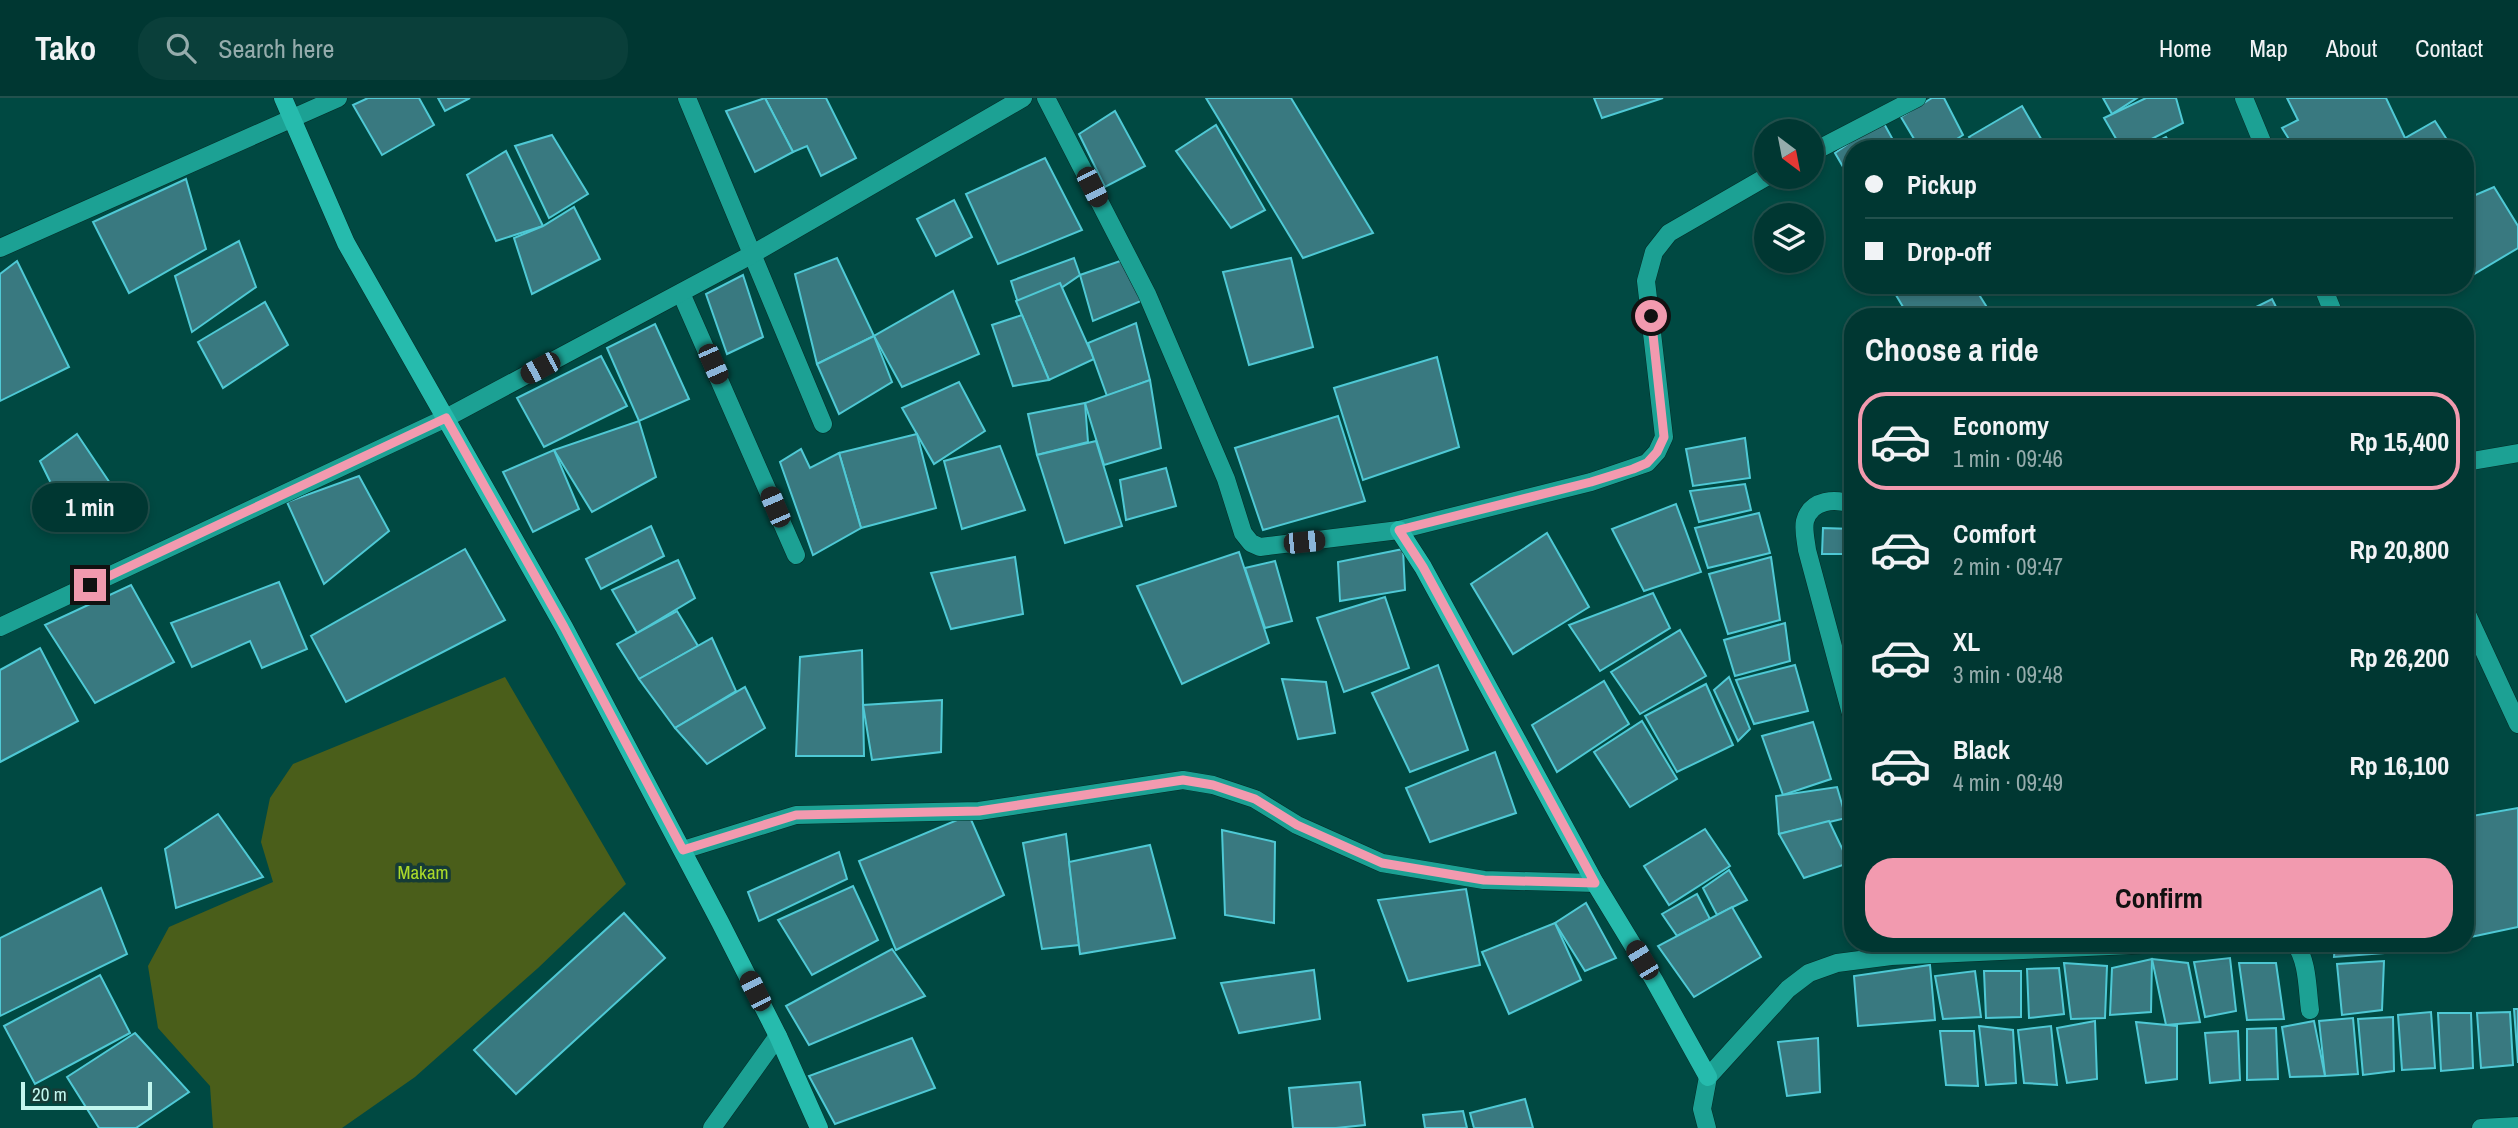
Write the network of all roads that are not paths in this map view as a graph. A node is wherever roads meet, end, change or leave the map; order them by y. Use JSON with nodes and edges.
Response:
{"nodes":[{"id":1,"x":283,"y":98,"type":"edge"},
{"id":2,"x":338,"y":98,"type":"edge"},
{"id":3,"x":687,"y":98,"type":"edge"},
{"id":4,"x":1023,"y":98,"type":"edge"},
{"id":5,"x":1046,"y":98,"type":"edge"},
{"id":6,"x":1917,"y":98,"type":"edge"},
{"id":7,"x":2244,"y":98,"type":"edge"},
{"id":8,"x":292,"y":120,"type":"junction"},
{"id":9,"x":2261,"y":140,"type":"edge"},
{"id":10,"x":1824,"y":146,"type":"edge"},
{"id":11,"x":1754,"y":184,"type":"edge"},
{"id":12,"x":0,"y":248,"type":"edge"},
{"id":13,"x":751,"y":255,"type":"junction"},
{"id":14,"x":681,"y":293,"type":"junction"},
{"id":15,"x":446,"y":418,"type":"junction"},
{"id":16,"x":823,"y":424,"type":"dead end"},
{"id":17,"x":2518,"y":453,"type":"edge"},
{"id":18,"x":2474,"y":461,"type":"edge"},
{"id":19,"x":1844,"y":502,"type":"edge"},
{"id":20,"x":1399,"y":530,"type":"junction"},
{"id":21,"x":796,"y":555,"type":"dead end"},
{"id":22,"x":0,"y":627,"type":"edge"},
{"id":23,"x":2474,"y":629,"type":"edge"},
{"id":24,"x":1844,"y":688,"type":"edge"},
{"id":25,"x":2518,"y":724,"type":"edge"},
{"id":26,"x":683,"y":850,"type":"junction"},
{"id":27,"x":1595,"y":883,"type":"junction"},
{"id":28,"x":1882,"y":952,"type":"edge"},
{"id":29,"x":2299,"y":952,"type":"edge"},
{"id":30,"x":2310,"y":1010,"type":"dead end"},
{"id":31,"x":778,"y":1036,"type":"junction"},
{"id":32,"x":1709,"y":1077,"type":"junction"},
{"id":33,"x":2518,"y":1126,"type":"edge"},
{"id":34,"x":712,"y":1128,"type":"edge"},
{"id":35,"x":819,"y":1128,"type":"edge"},
{"id":36,"x":1707,"y":1128,"type":"edge"},
{"id":37,"x":2481,"y":1128,"type":"edge"},
{"id":38,"x":2490,"y":1128,"type":"edge"}],
"edges":[{"from":1,"to":8,"type":"main road"},
{"from":2,"to":8,"type":"street"},
{"from":3,"to":13,"type":"street"},
{"from":4,"to":13,"type":"street"},
{"from":5,"to":20,"type":"street"},
{"from":6,"to":10,"type":"street"},
{"from":7,"to":9,"type":"street"},
{"from":8,"to":12,"type":"street"},
{"from":8,"to":15,"type":"main road"},
{"from":11,"to":20,"type":"street"},
{"from":13,"to":14,"type":"street"},
{"from":13,"to":16,"type":"street"},
{"from":14,"to":15,"type":"street"},
{"from":14,"to":21,"type":"street"},
{"from":15,"to":22,"type":"street"},
{"from":15,"to":26,"type":"main road"},
{"from":17,"to":18,"type":"street"},
{"from":19,"to":24,"type":"street"},
{"from":20,"to":27,"type":"main road"},
{"from":23,"to":25,"type":"street"},
{"from":26,"to":27,"type":"street"},
{"from":26,"to":31,"type":"main road"},
{"from":27,"to":32,"type":"main road"},
{"from":28,"to":32,"type":"street"},
{"from":29,"to":30,"type":"street"},
{"from":31,"to":34,"type":"street"},
{"from":31,"to":35,"type":"main road"},
{"from":32,"to":36,"type":"street"},
{"from":33,"to":38,"type":"street"},
{"from":37,"to":38,"type":"street"}]}
